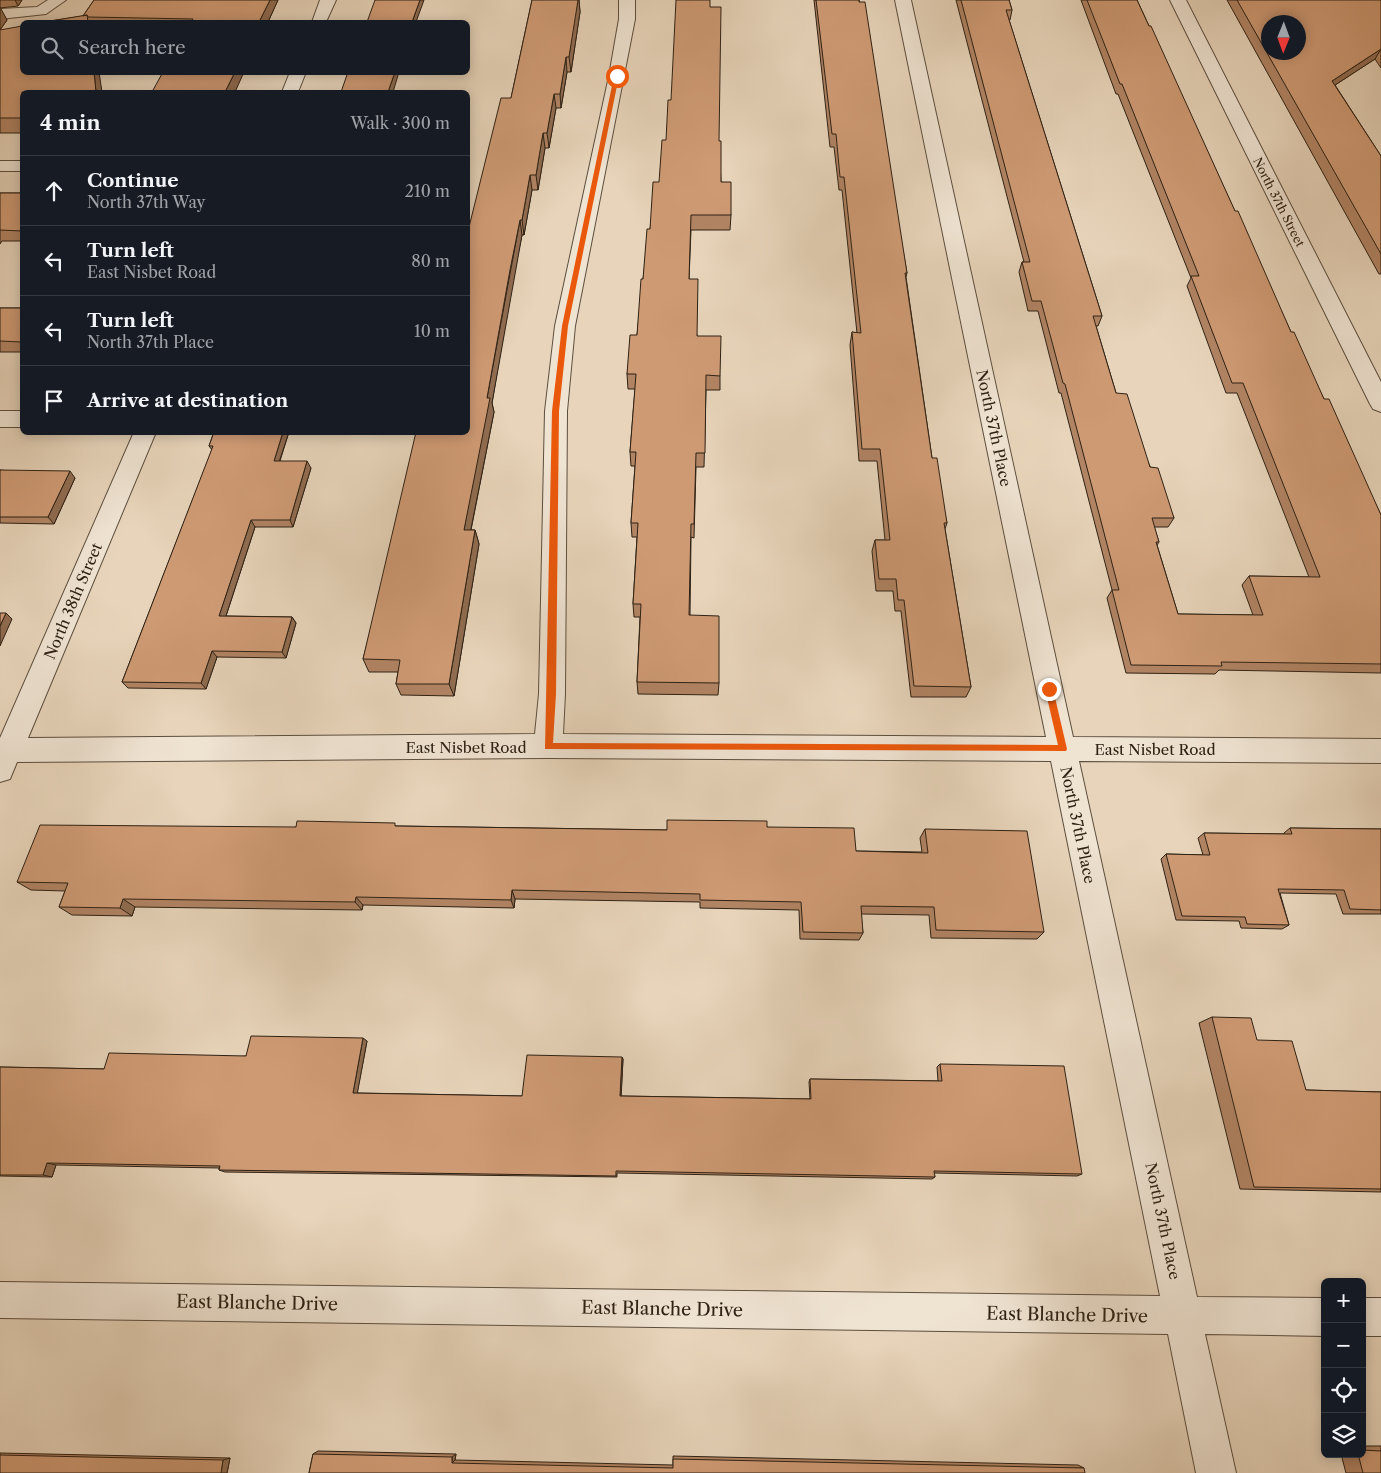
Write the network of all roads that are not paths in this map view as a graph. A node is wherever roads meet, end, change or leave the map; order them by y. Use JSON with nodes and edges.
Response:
{"nodes":[{"id":1,"x":58,"y":0,"type":"edge"},
{"id":2,"x":328,"y":0,"type":"edge"},
{"id":3,"x":627,"y":0,"type":"edge"},
{"id":4,"x":903,"y":0,"type":"edge"},
{"id":5,"x":1178,"y":0,"type":"edge"},
{"id":6,"x":0,"y":14,"type":"edge"},
{"id":7,"x":319,"y":20,"type":"edge"},
{"id":8,"x":297,"y":75,"type":"edge"},
{"id":9,"x":291,"y":90,"type":"edge"},
{"id":10,"x":0,"y":166,"type":"edge"},
{"id":11,"x":20,"y":166,"type":"edge"},
{"id":12,"x":1381,"y":404,"type":"edge"},
{"id":13,"x":0,"y":418,"type":"edge"},
{"id":14,"x":20,"y":418,"type":"edge"},
{"id":15,"x":144,"y":435,"type":"edge"},
{"id":16,"x":548,"y":746,"type":"junction"},
{"id":17,"x":1063,"y":749,"type":"junction"},
{"id":18,"x":1381,"y":751,"type":"edge"},
{"id":19,"x":3,"y":756,"type":"edge"},
{"id":20,"x":0,"y":1300,"type":"edge"},
{"id":21,"x":1183,"y":1316,"type":"junction"},
{"id":22,"x":1321,"y":1317,"type":"edge"},
{"id":23,"x":1366,"y":1317,"type":"edge"},
{"id":24,"x":1381,"y":1317,"type":"edge"},
{"id":25,"x":1216,"y":1473,"type":"edge"}],
"edges":[{"from":1,"to":6,"type":"street"},
{"from":2,"to":7,"type":"street"},
{"from":3,"to":16,"type":"street"},
{"from":4,"to":17,"type":"street","name":"North 37th Place"},
{"from":5,"to":12,"type":"street","name":"North 37th Street"},
{"from":8,"to":9,"type":"street"},
{"from":10,"to":11,"type":"street"},
{"from":13,"to":14,"type":"street"},
{"from":15,"to":19,"type":"street","name":"North 38th Street"},
{"from":16,"to":17,"type":"street","name":"East Nisbet Road"},
{"from":16,"to":19,"type":"street","name":"East Nisbet Road"},
{"from":17,"to":18,"type":"street","name":"East Nisbet Road"},
{"from":17,"to":21,"type":"street","name":"North 37th Place"},
{"from":20,"to":21,"type":"street","name":"East Blanche Drive"},
{"from":21,"to":22,"type":"street","name":"East Blanche Drive"},
{"from":21,"to":25,"type":"street","name":"North 37th Place"},
{"from":23,"to":24,"type":"street"}]}
